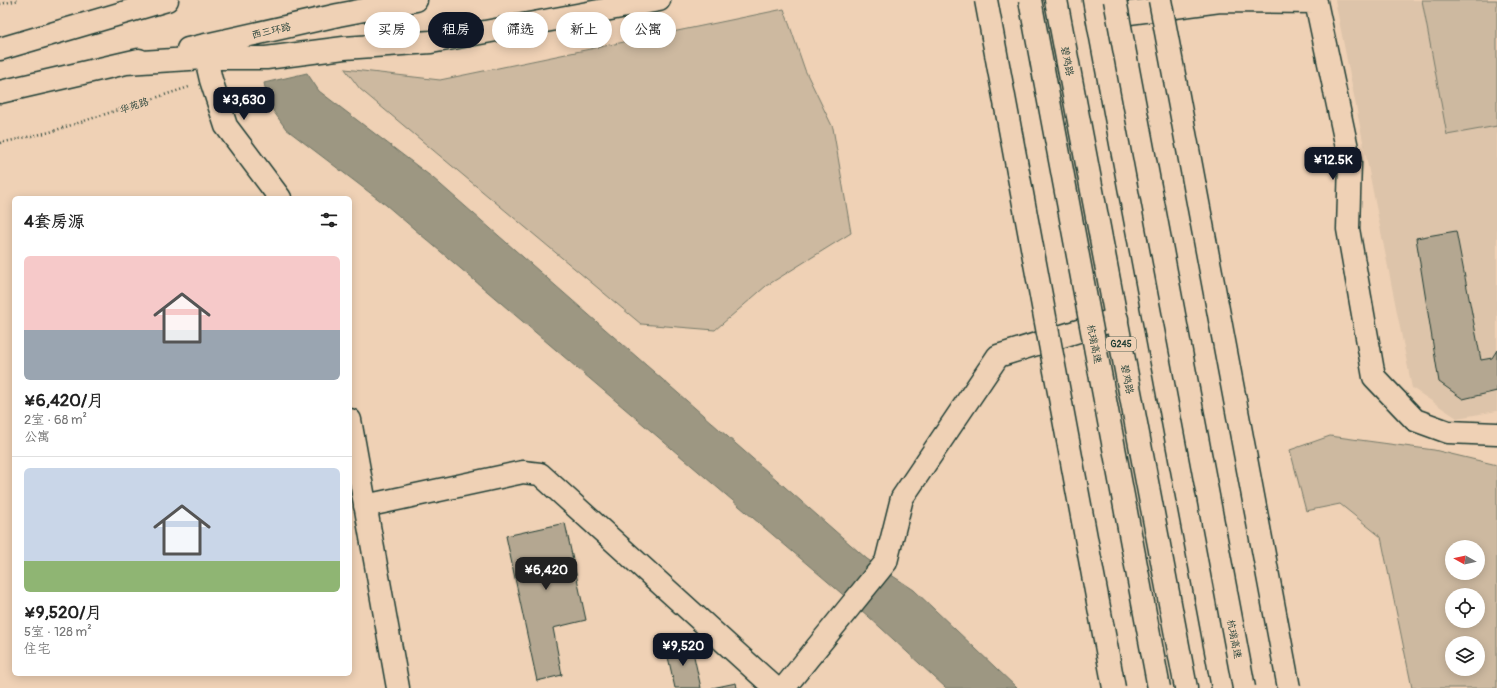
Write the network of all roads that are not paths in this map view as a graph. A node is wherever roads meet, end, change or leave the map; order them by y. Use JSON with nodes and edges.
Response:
{"nodes":[{"id":1,"x":167,"y":0,"type":"edge"},
{"id":2,"x":416,"y":0,"type":"edge"},
{"id":3,"x":659,"y":0,"type":"edge"},
{"id":4,"x":986,"y":0,"type":"edge"},
{"id":5,"x":1030,"y":0,"type":"edge"},
{"id":6,"x":1056,"y":0,"type":"edge"},
{"id":7,"x":1115,"y":0,"type":"edge"},
{"id":8,"x":1160,"y":0,"type":"edge"},
{"id":9,"x":1096,"y":9,"type":"edge"},
{"id":10,"x":0,"y":48,"type":"edge"},
{"id":11,"x":204,"y":52,"type":"junction"},
{"id":12,"x":0,"y":92,"type":"edge"},
{"id":13,"x":278,"y":196,"type":"edge"},
{"id":14,"x":1116,"y":319,"type":"junction"},
{"id":15,"x":352,"y":431,"type":"edge"},
{"id":16,"x":1497,"y":434,"type":"edge"},
{"id":17,"x":365,"y":506,"type":"junction"},
{"id":18,"x":398,"y":688,"type":"edge"},
{"id":19,"x":775,"y":688,"type":"edge"},
{"id":20,"x":784,"y":688,"type":"edge"},
{"id":21,"x":1114,"y":688,"type":"edge"},
{"id":22,"x":1160,"y":688,"type":"edge"},
{"id":23,"x":1186,"y":688,"type":"edge"},
{"id":24,"x":1223,"y":688,"type":"edge"},
{"id":25,"x":1244,"y":688,"type":"edge"},
{"id":26,"x":1288,"y":688,"type":"edge"}],
"edges":[{"from":1,"to":10,"type":"main road"},
{"from":2,"to":11,"type":"main road","name":"西三环路"},
{"from":3,"to":11,"type":"main road"},
{"from":4,"to":21,"type":"main road","bridge":true},
{"from":5,"to":22,"type":"main road","name":"杭瑞高速","bridge":true},
{"from":6,"to":14,"type":"main road","name":"碧鸡路","number":"G245"},
{"from":7,"to":25,"type":"main road","name":"杭瑞高速","bridge":true},
{"from":8,"to":26,"type":"main road","bridge":true},
{"from":9,"to":16,"type":"main road"},
{"from":9,"to":24,"type":"main road"},
{"from":11,"to":12,"type":"main road"},
{"from":11,"to":13,"type":"main road"},
{"from":14,"to":20,"type":"main road"},
{"from":14,"to":23,"type":"main road","name":"碧鸡路","number":"G245"},
{"from":15,"to":17,"type":"main road"},
{"from":17,"to":18,"type":"main road"},
{"from":17,"to":19,"type":"main road"}]}
